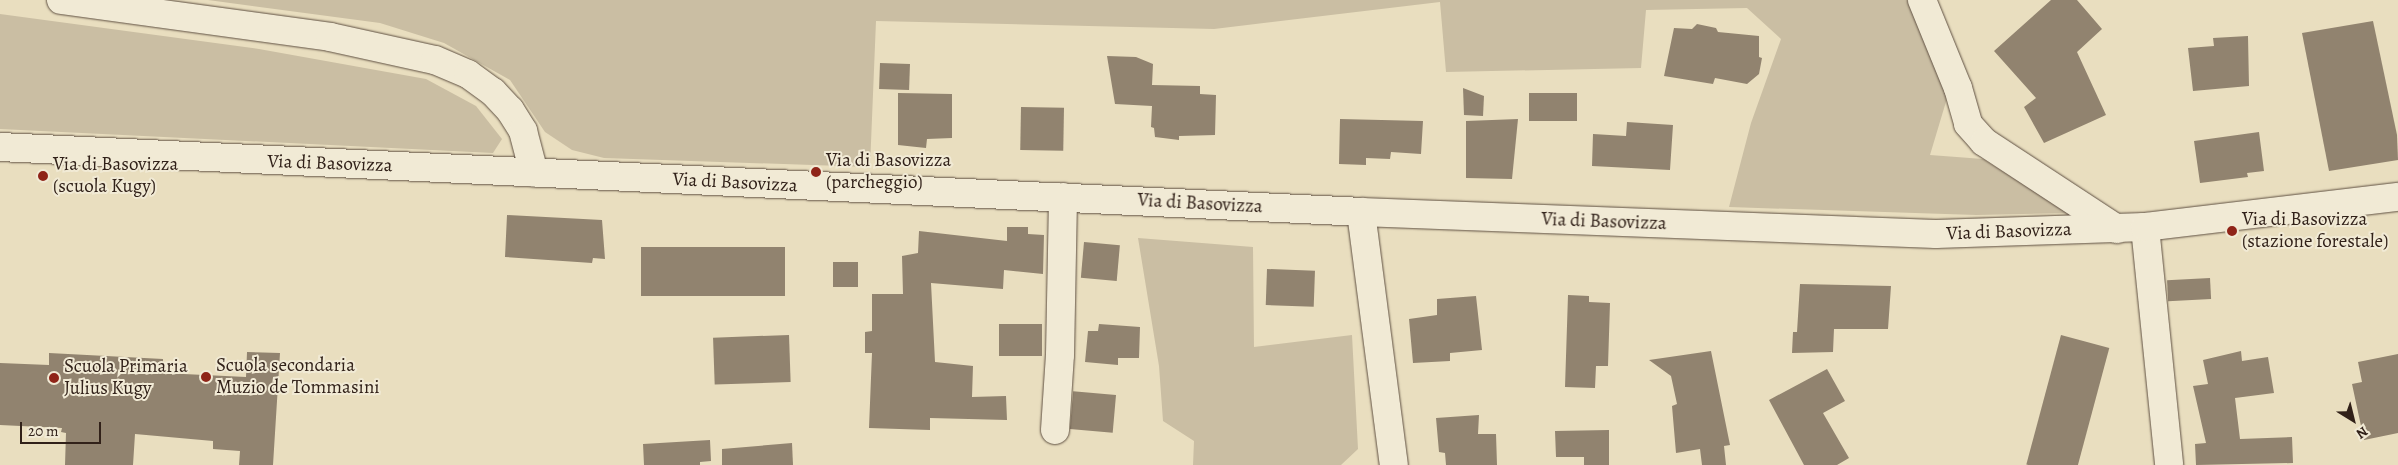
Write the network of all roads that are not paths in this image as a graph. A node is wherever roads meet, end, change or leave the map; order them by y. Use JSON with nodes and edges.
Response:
{"nodes":[{"id":1,"x":61,"y":0,"type":"edge"},
{"id":2,"x":1922,"y":0,"type":"edge"},
{"id":3,"x":0,"y":147,"type":"edge"},
{"id":4,"x":534,"y":173,"type":"junction"},
{"id":5,"x":2398,"y":197,"type":"edge"},
{"id":6,"x":1063,"y":198,"type":"junction"},
{"id":7,"x":1361,"y":212,"type":"junction"},
{"id":8,"x":2145,"y":227,"type":"junction"},
{"id":9,"x":2117,"y":229,"type":"junction"},
{"id":10,"x":1055,"y":430,"type":"dead end"},
{"id":11,"x":1394,"y":465,"type":"edge"},
{"id":12,"x":2169,"y":465,"type":"edge"}],
"edges":[{"from":1,"to":4,"type":"main road"},
{"from":2,"to":9,"type":"main road"},
{"from":3,"to":4,"type":"main road","name":"Via di Basovizza"},
{"from":4,"to":6,"type":"main road","name":"Via di Basovizza"},
{"from":5,"to":8,"type":"main road","name":"Via di Basovizza"},
{"from":6,"to":7,"type":"main road","name":"Via di Basovizza"},
{"from":6,"to":10,"type":"main road"},
{"from":7,"to":9,"type":"main road","name":"Via di Basovizza"},
{"from":7,"to":11,"type":"main road"},
{"from":8,"to":9,"type":"main road","name":"Via di Basovizza"},
{"from":8,"to":12,"type":"main road"}]}
